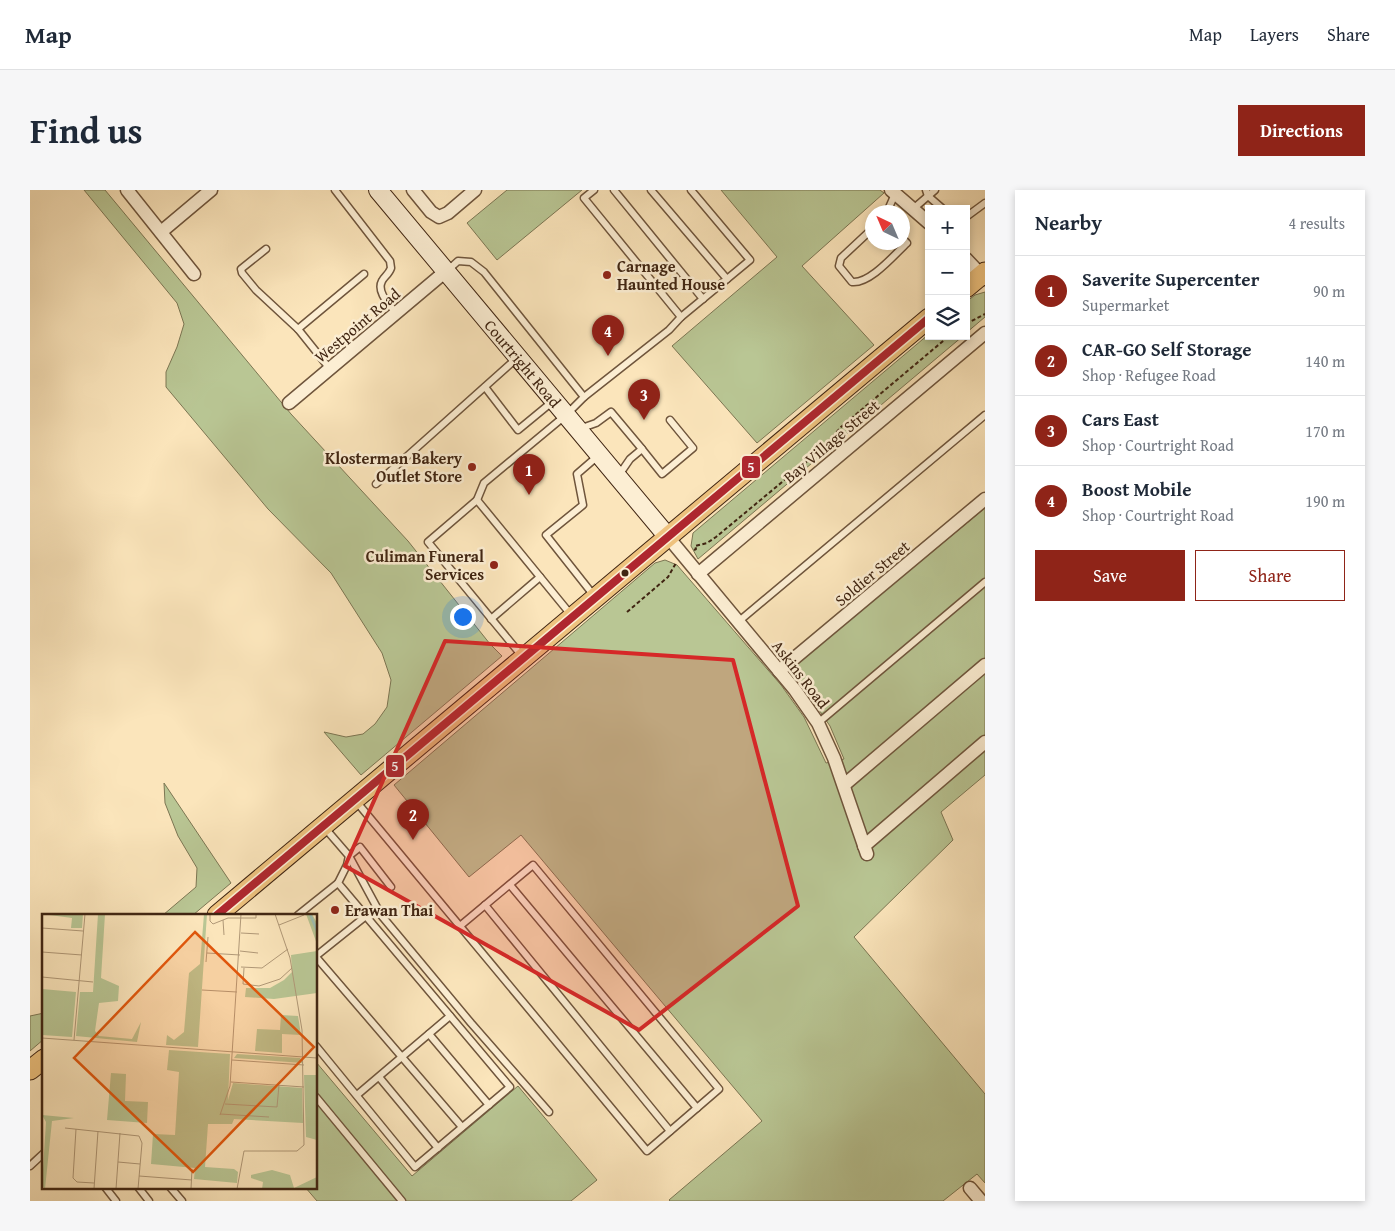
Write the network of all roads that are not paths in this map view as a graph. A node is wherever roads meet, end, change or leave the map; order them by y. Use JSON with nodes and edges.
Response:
{"nodes":[{"id":1,"x":127,"y":190,"type":"edge"},
{"id":2,"x":211,"y":190,"type":"edge"},
{"id":3,"x":335,"y":190,"type":"edge"},
{"id":4,"x":378,"y":190,"type":"edge"},
{"id":5,"x":413,"y":190,"type":"edge"},
{"id":6,"x":475,"y":190,"type":"edge"},
{"id":7,"x":594,"y":190,"type":"edge"},
{"id":8,"x":614,"y":190,"type":"edge"},
{"id":9,"x":651,"y":190,"type":"edge"},
{"id":10,"x":691,"y":190,"type":"edge"},
{"id":11,"x":935,"y":190,"type":"edge"},
{"id":12,"x":893,"y":192,"type":"edge"},
{"id":13,"x":927,"y":193,"type":"edge"},
{"id":14,"x":985,"y":203,"type":"edge"},
{"id":15,"x":889,"y":205,"type":"edge"},
{"id":16,"x":938,"y":205,"type":"edge"},
{"id":17,"x":913,"y":209,"type":"junction"},
{"id":18,"x":970,"y":214,"type":"edge"},
{"id":19,"x":925,"y":220,"type":"edge"},
{"id":20,"x":161,"y":232,"type":"junction"},
{"id":21,"x":865,"y":236,"type":"edge"},
{"id":22,"x":266,"y":249,"type":"dead end"},
{"id":23,"x":899,"y":250,"type":"edge"},
{"id":24,"x":970,"y":263,"type":"edge"},
{"id":25,"x":446,"y":271,"type":"junction"},
{"id":26,"x":194,"y":274,"type":"dead end"},
{"id":27,"x":364,"y":274,"type":"dead end"},
{"id":28,"x":984,"y":275,"type":"edge"},
{"id":29,"x":727,"y":279,"type":"junction"},
{"id":30,"x":970,"y":285,"type":"edge"},
{"id":31,"x":703,"y":299,"type":"junction"},
{"id":32,"x":396,"y":313,"type":"junction"},
{"id":33,"x":681,"y":318,"type":"junction"},
{"id":34,"x":925,"y":321,"type":"edge"},
{"id":35,"x":298,"y":329,"type":"junction"},
{"id":36,"x":985,"y":333,"type":"edge"},
{"id":37,"x":517,"y":358,"type":"junction"},
{"id":38,"x":330,"y":369,"type":"junction"},
{"id":39,"x":485,"y":387,"type":"junction"},
{"id":40,"x":584,"y":397,"type":"junction"},
{"id":41,"x":554,"y":400,"type":"junction"},
{"id":42,"x":289,"y":403,"type":"dead end"},
{"id":43,"x":566,"y":415,"type":"junction"},
{"id":44,"x":985,"y":415,"type":"edge"},
{"id":45,"x":670,"y":420,"type":"dead end"},
{"id":46,"x":578,"y":429,"type":"junction"},
{"id":47,"x":642,"y":449,"type":"junction"},
{"id":48,"x":600,"y":455,"type":"junction"},
{"id":49,"x":618,"y":476,"type":"junction"},
{"id":50,"x":376,"y":484,"type":"dead end"},
{"id":51,"x":985,"y":499,"type":"edge"},
{"id":52,"x":478,"y":500,"type":"junction"},
{"id":53,"x":668,"y":537,"type":"junction"},
{"id":54,"x":698,"y":574,"type":"junction"},
{"id":55,"x":540,"y":577,"type":"junction"},
{"id":56,"x":985,"y":582,"type":"edge"},
{"id":57,"x":596,"y":598,"type":"junction"},
{"id":58,"x":573,"y":617,"type":"junction"},
{"id":59,"x":491,"y":619,"type":"junction"},
{"id":60,"x":738,"y":622,"type":"junction"},
{"id":61,"x":524,"y":658,"type":"junction"},
{"id":62,"x":985,"y":665,"type":"edge"},
{"id":63,"x":780,"y":671,"type":"junction"},
{"id":64,"x":818,"y":723,"type":"junction"},
{"id":65,"x":985,"y":742,"type":"edge"},
{"id":66,"x":844,"y":785,"type":"junction"},
{"id":67,"x":355,"y":799,"type":"junction"},
{"id":68,"x":323,"y":826,"type":"junction"},
{"id":69,"x":350,"y":856,"type":"junction"},
{"id":70,"x":338,"y":883,"type":"junction"},
{"id":71,"x":510,"y":885,"type":"junction"},
{"id":72,"x":391,"y":887,"type":"dead end"},
{"id":73,"x":485,"y":905,"type":"junction"},
{"id":74,"x":218,"y":914,"type":"edge"},
{"id":75,"x":299,"y":914,"type":"edge"},
{"id":76,"x":366,"y":916,"type":"junction"},
{"id":77,"x":460,"y":926,"type":"junction"},
{"id":78,"x":318,"y":954,"type":"edge"},
{"id":79,"x":318,"y":958,"type":"edge"},
{"id":80,"x":450,"y":1016,"type":"junction"},
{"id":81,"x":429,"y":1034,"type":"junction"},
{"id":82,"x":318,"y":1048,"type":"edge"},
{"id":83,"x":402,"y":1057,"type":"junction"},
{"id":84,"x":42,"y":1061,"type":"edge"},
{"id":85,"x":30,"y":1070,"type":"edge"},
{"id":86,"x":379,"y":1077,"type":"junction"},
{"id":87,"x":357,"y":1096,"type":"junction"},
{"id":88,"x":318,"y":1099,"type":"edge"},
{"id":89,"x":489,"y":1105,"type":"junction"},
{"id":90,"x":697,"y":1108,"type":"junction"},
{"id":91,"x":549,"y":1112,"type":"dead end"},
{"id":92,"x":462,"y":1128,"type":"junction"},
{"id":93,"x":670,"y":1131,"type":"junction"},
{"id":94,"x":438,"y":1148,"type":"junction"},
{"id":95,"x":42,"y":1155,"type":"edge"},
{"id":96,"x":30,"y":1166,"type":"edge"},
{"id":97,"x":105,"y":1188,"type":"edge"},
{"id":98,"x":139,"y":1188,"type":"edge"},
{"id":99,"x":171,"y":1188,"type":"edge"},
{"id":100,"x":970,"y":1188,"type":"dead end"},
{"id":101,"x":116,"y":1201,"type":"edge"},
{"id":102,"x":149,"y":1201,"type":"edge"},
{"id":103,"x":182,"y":1201,"type":"edge"},
{"id":104,"x":402,"y":1201,"type":"edge"},
{"id":105,"x":981,"y":1201,"type":"edge"}],
"edges":[{"from":1,"to":20,"type":"street"},
{"from":2,"to":20,"type":"street"},
{"from":3,"to":32,"type":"lane"},
{"from":4,"to":25,"type":"street","name":"Courtright Road"},
{"from":5,"to":6,"type":"street"},
{"from":7,"to":33,"type":"lane"},
{"from":8,"to":31,"type":"lane"},
{"from":9,"to":29,"type":"lane"},
{"from":10,"to":29,"type":"lane"},
{"from":11,"to":13,"type":"lane"},
{"from":12,"to":15,"type":"lane"},
{"from":12,"to":17,"type":"street"},
{"from":13,"to":16,"type":"lane"},
{"from":13,"to":17,"type":"lane"},
{"from":14,"to":18,"type":"lane"},
{"from":17,"to":19,"type":"street"},
{"from":20,"to":26,"type":"street"},
{"from":21,"to":23,"type":"lane"},
{"from":22,"to":35,"type":"lane"},
{"from":24,"to":28,"type":"street"},
{"from":25,"to":32,"type":"street","name":"Westpoint Road"},
{"from":25,"to":37,"type":"street","name":"Courtright Road"},
{"from":25,"to":40,"type":"lane"},
{"from":27,"to":35,"type":"lane"},
{"from":28,"to":30,"type":"main road"},
{"from":29,"to":31,"type":"lane"},
{"from":31,"to":33,"type":"lane"},
{"from":32,"to":38,"type":"street","name":"Westpoint Road"},
{"from":33,"to":40,"type":"lane"},
{"from":34,"to":53,"type":"main road"},
{"from":35,"to":38,"type":"lane"},
{"from":36,"to":54,"type":"street","name":"Bay Village Street"},
{"from":37,"to":39,"type":"lane"},
{"from":37,"to":41,"type":"street","name":"Courtright Road"},
{"from":38,"to":42,"type":"street","name":"Westpoint Road"},
{"from":39,"to":41,"type":"lane"},
{"from":39,"to":50,"type":"lane"},
{"from":40,"to":43,"type":"lane"},
{"from":41,"to":43,"type":"street","name":"Courtright Road"},
{"from":43,"to":46,"type":"street","name":"Courtright Road"},
{"from":43,"to":52,"type":"lane"},
{"from":44,"to":60,"type":"lane"},
{"from":45,"to":47,"type":"lane"},
{"from":46,"to":47,"type":"lane"},
{"from":46,"to":48,"type":"street","name":"Courtright Road"},
{"from":47,"to":49,"type":"lane"},
{"from":48,"to":49,"type":"street","name":"Courtright Road"},
{"from":48,"to":57,"type":"lane"},
{"from":49,"to":53,"type":"street","name":"Courtright Road"},
{"from":51,"to":63,"type":"street","name":"Soldier Street"},
{"from":52,"to":55,"type":"lane"},
{"from":52,"to":59,"type":"lane"},
{"from":53,"to":54,"type":"street","name":"Askins Road"},
{"from":53,"to":57,"type":"main road"},
{"from":54,"to":60,"type":"street","name":"Askins Road"},
{"from":55,"to":58,"type":"lane"},
{"from":55,"to":59,"type":"lane"},
{"from":56,"to":64,"type":"lane"},
{"from":57,"to":58,"type":"main road"},
{"from":58,"to":61,"type":"main road"},
{"from":59,"to":61,"type":"lane"},
{"from":60,"to":63,"type":"street","name":"Askins Road"},
{"from":61,"to":67,"type":"main road"},
{"from":62,"to":66,"type":"street"},
{"from":63,"to":64,"type":"street","name":"Askins Road"},
{"from":64,"to":66,"type":"street","name":"Askins Road"},
{"from":65,"to":66,"type":"street","name":"Askins Road"},
{"from":67,"to":68,"type":"main road"},
{"from":67,"to":77,"type":"lane"},
{"from":68,"to":69,"type":"lane"},
{"from":68,"to":74,"type":"main road"},
{"from":69,"to":70,"type":"lane"},
{"from":69,"to":72,"type":"lane"},
{"from":69,"to":91,"type":"lane"},
{"from":70,"to":75,"type":"lane"},
{"from":70,"to":76,"type":"lane"},
{"from":71,"to":73,"type":"lane"},
{"from":71,"to":90,"type":"lane"},
{"from":71,"to":90,"type":"lane"},
{"from":73,"to":77,"type":"lane"},
{"from":73,"to":93,"type":"lane"},
{"from":76,"to":78,"type":"lane"},
{"from":76,"to":80,"type":"lane"},
{"from":77,"to":93,"type":"lane"},
{"from":79,"to":83,"type":"lane"},
{"from":80,"to":81,"type":"lane"},
{"from":80,"to":89,"type":"lane"},
{"from":81,"to":83,"type":"lane"},
{"from":81,"to":89,"type":"lane"},
{"from":82,"to":87,"type":"lane"},
{"from":83,"to":86,"type":"lane"},
{"from":83,"to":92,"type":"lane"},
{"from":84,"to":85,"type":"main road"},
{"from":86,"to":87,"type":"lane"},
{"from":86,"to":94,"type":"lane"},
{"from":87,"to":94,"type":"lane"},
{"from":88,"to":104,"type":"lane"},
{"from":89,"to":92,"type":"lane"},
{"from":90,"to":93,"type":"lane"},
{"from":92,"to":94,"type":"lane"},
{"from":95,"to":96,"type":"lane"},
{"from":97,"to":101,"type":"lane"},
{"from":98,"to":102,"type":"lane"},
{"from":99,"to":103,"type":"lane"},
{"from":100,"to":105,"type":"street"}]}
